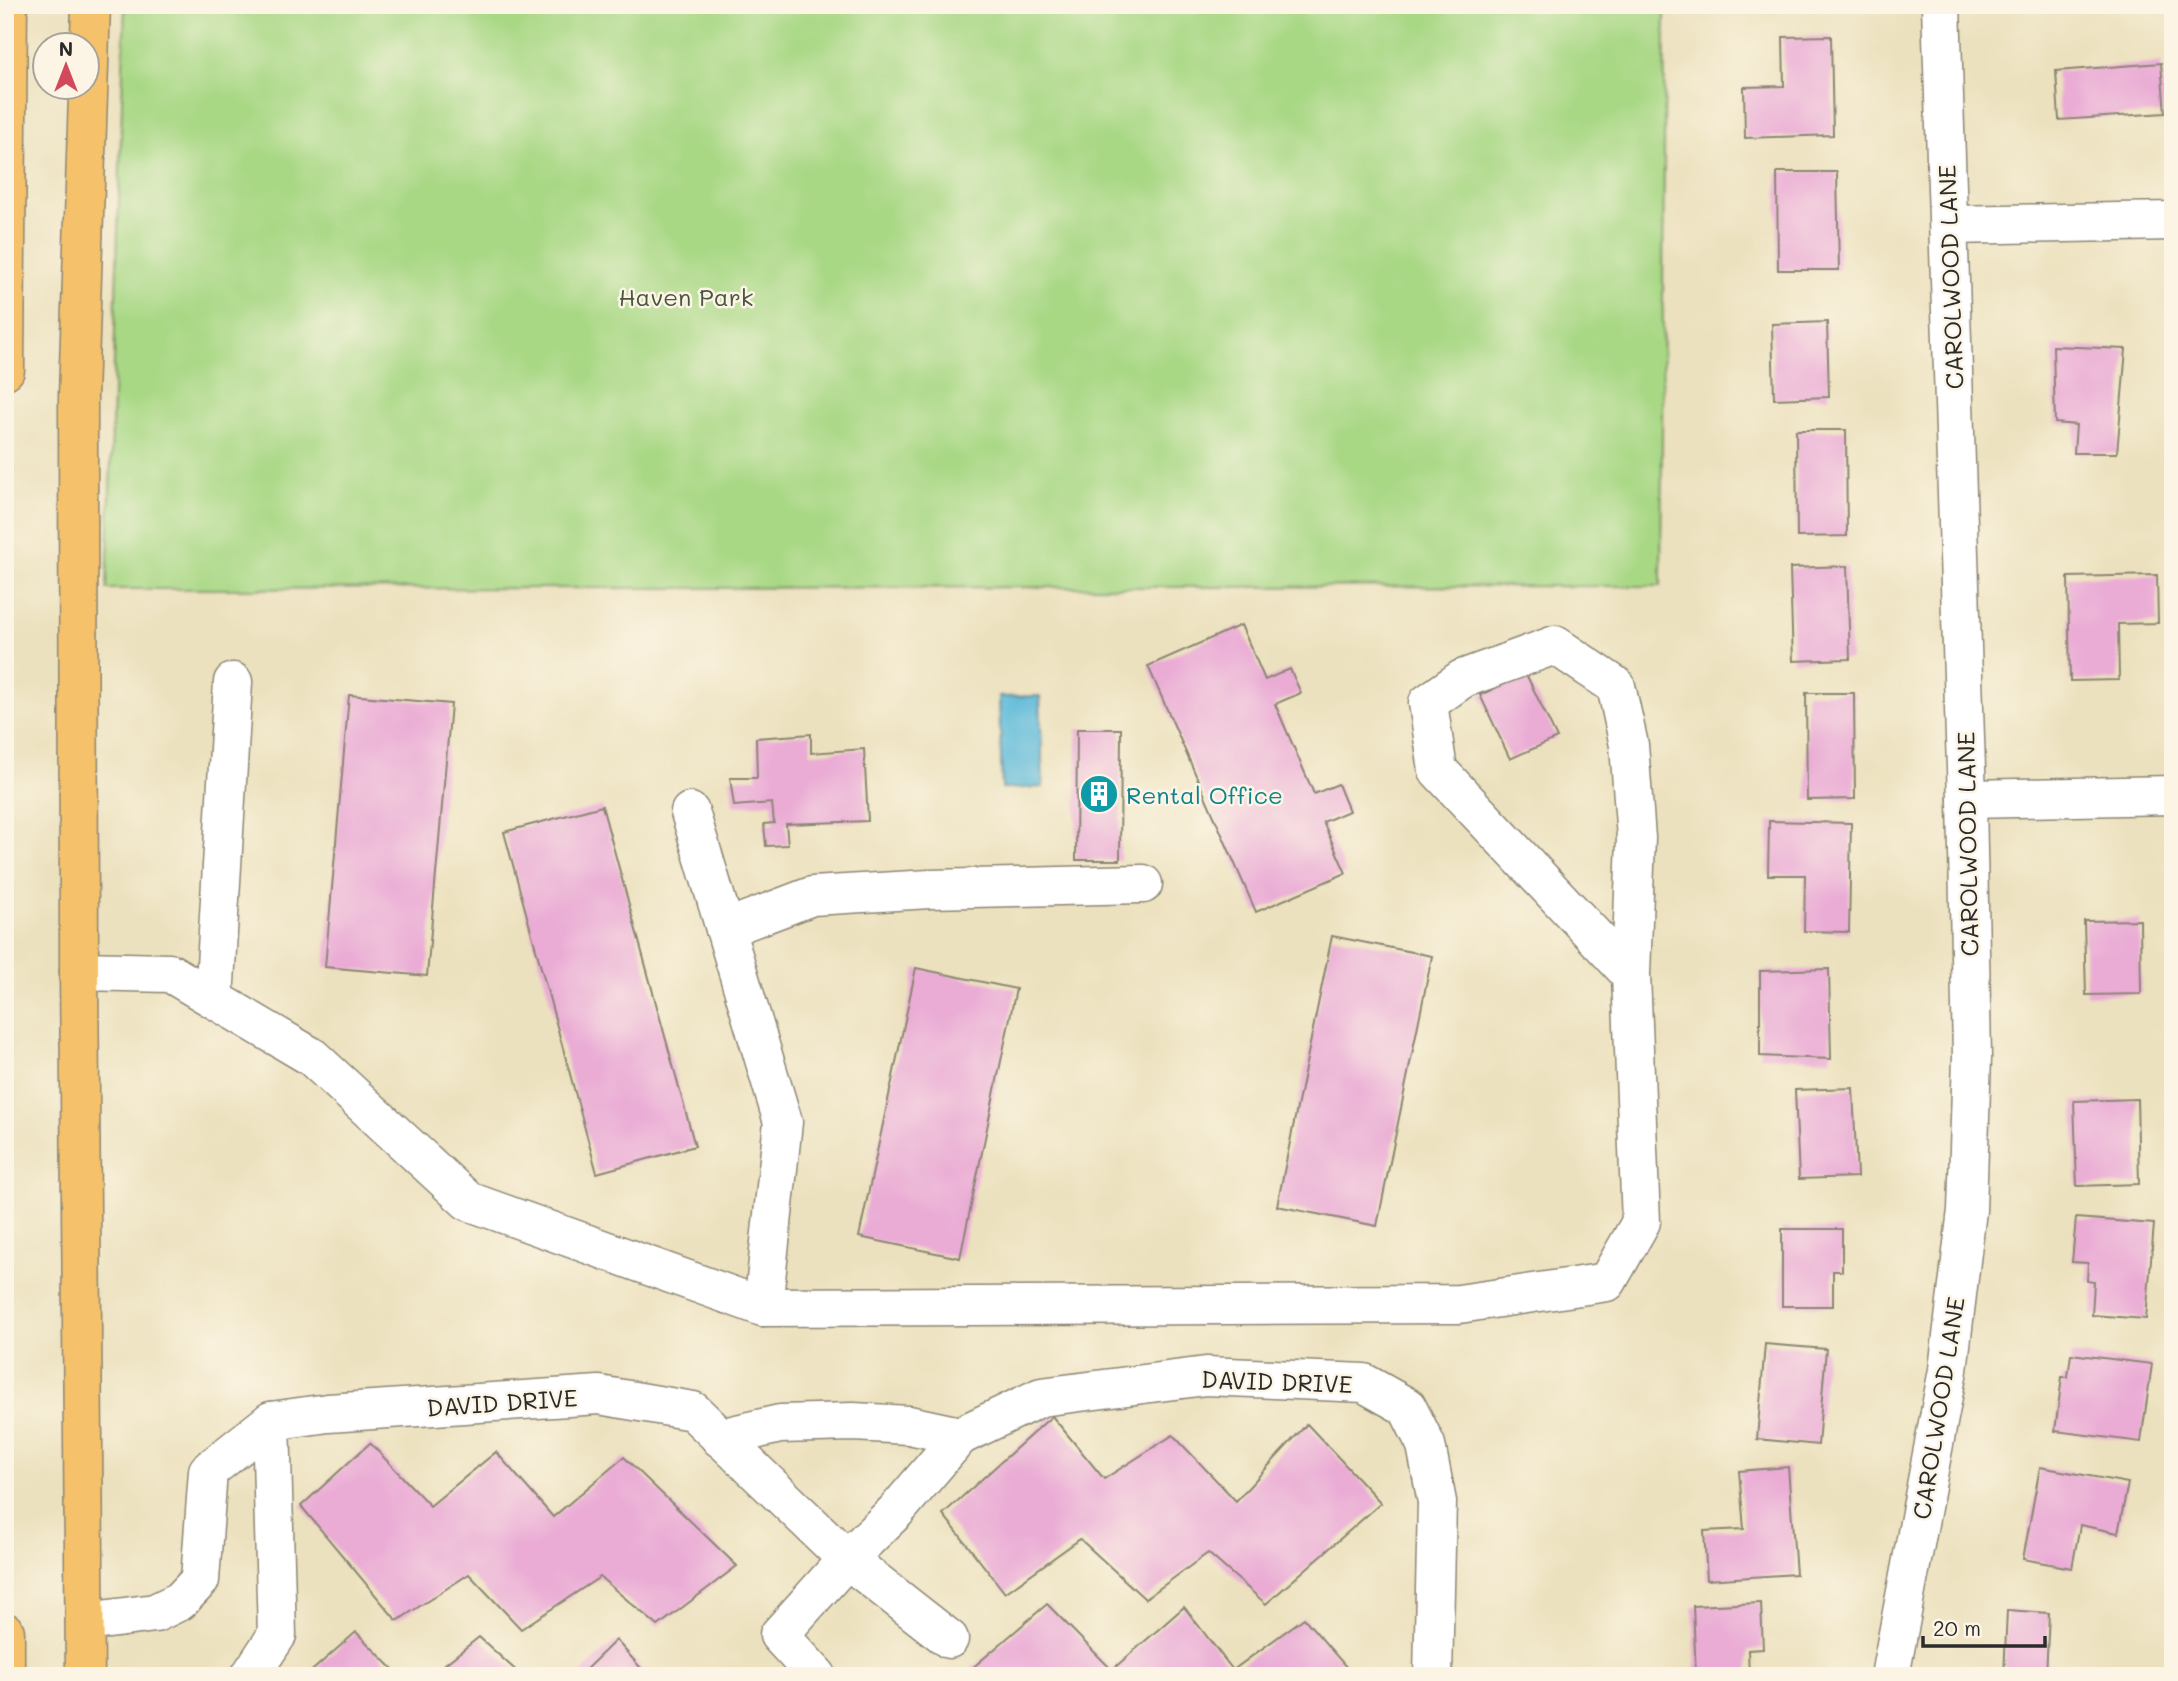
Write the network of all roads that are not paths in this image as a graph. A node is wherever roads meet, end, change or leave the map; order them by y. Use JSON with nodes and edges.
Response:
{"nodes":[{"id":1,"x":8,"y":5,"type":"edge"},
{"id":2,"x":91,"y":5,"type":"edge"},
{"id":3,"x":1941,"y":5,"type":"edge"},
{"id":4,"x":2173,"y":221,"type":"edge"},
{"id":5,"x":1949,"y":225,"type":"junction"},
{"id":6,"x":5,"y":369,"type":"edge"},
{"id":7,"x":233,"y":682,"type":"dead end"},
{"id":8,"x":2173,"y":794,"type":"edge"},
{"id":9,"x":1967,"y":799,"type":"junction"},
{"id":10,"x":690,"y":812,"type":"dead end"},
{"id":11,"x":1143,"y":884,"type":"dead end"},
{"id":12,"x":725,"y":929,"type":"junction"},
{"id":13,"x":79,"y":971,"type":"junction"},
{"id":14,"x":1631,"y":975,"type":"junction"},
{"id":15,"x":214,"y":999,"type":"junction"},
{"id":16,"x":763,"y":1307,"type":"junction"},
{"id":17,"x":271,"y":1421,"type":"junction"},
{"id":18,"x":960,"y":1436,"type":"junction"},
{"id":19,"x":720,"y":1438,"type":"junction"},
{"id":20,"x":847,"y":1559,"type":"junction"},
{"id":21,"x":86,"y":1622,"type":"junction"},
{"id":22,"x":5,"y":1632,"type":"edge"},
{"id":23,"x":949,"y":1639,"type":"dead end"},
{"id":24,"x":5,"y":1676,"type":"edge"},
{"id":25,"x":85,"y":1676,"type":"edge"},
{"id":26,"x":250,"y":1676,"type":"edge"},
{"id":27,"x":817,"y":1676,"type":"edge"},
{"id":28,"x":1433,"y":1676,"type":"edge"},
{"id":29,"x":1890,"y":1676,"type":"edge"}],
"edges":[{"from":1,"to":6,"type":"main road"},
{"from":2,"to":13,"type":"main road"},
{"from":3,"to":5,"type":"street","name":"CAROLWOOD LANE"},
{"from":4,"to":5,"type":"street"},
{"from":5,"to":9,"type":"street","name":"CAROLWOOD LANE"},
{"from":7,"to":15,"type":"street"},
{"from":8,"to":9,"type":"street"},
{"from":9,"to":29,"type":"street","name":"CAROLWOOD LANE"},
{"from":10,"to":12,"type":"street"},
{"from":11,"to":12,"type":"street"},
{"from":12,"to":16,"type":"street"},
{"from":13,"to":15,"type":"street"},
{"from":13,"to":21,"type":"main road"},
{"from":14,"to":14,"type":"street"},
{"from":14,"to":16,"type":"street"},
{"from":15,"to":16,"type":"street"},
{"from":17,"to":19,"type":"street","name":"DAVID DRIVE"},
{"from":17,"to":21,"type":"street"},
{"from":17,"to":26,"type":"street"},
{"from":18,"to":19,"type":"street"},
{"from":18,"to":20,"type":"street","name":"DAVID DRIVE"},
{"from":18,"to":28,"type":"street","name":"DAVID DRIVE"},
{"from":19,"to":20,"type":"street","name":"DAVID DRIVE"},
{"from":20,"to":23,"type":"street","name":"DAVID DRIVE"},
{"from":20,"to":27,"type":"street"},
{"from":21,"to":25,"type":"main road"},
{"from":22,"to":24,"type":"main road"}]}
